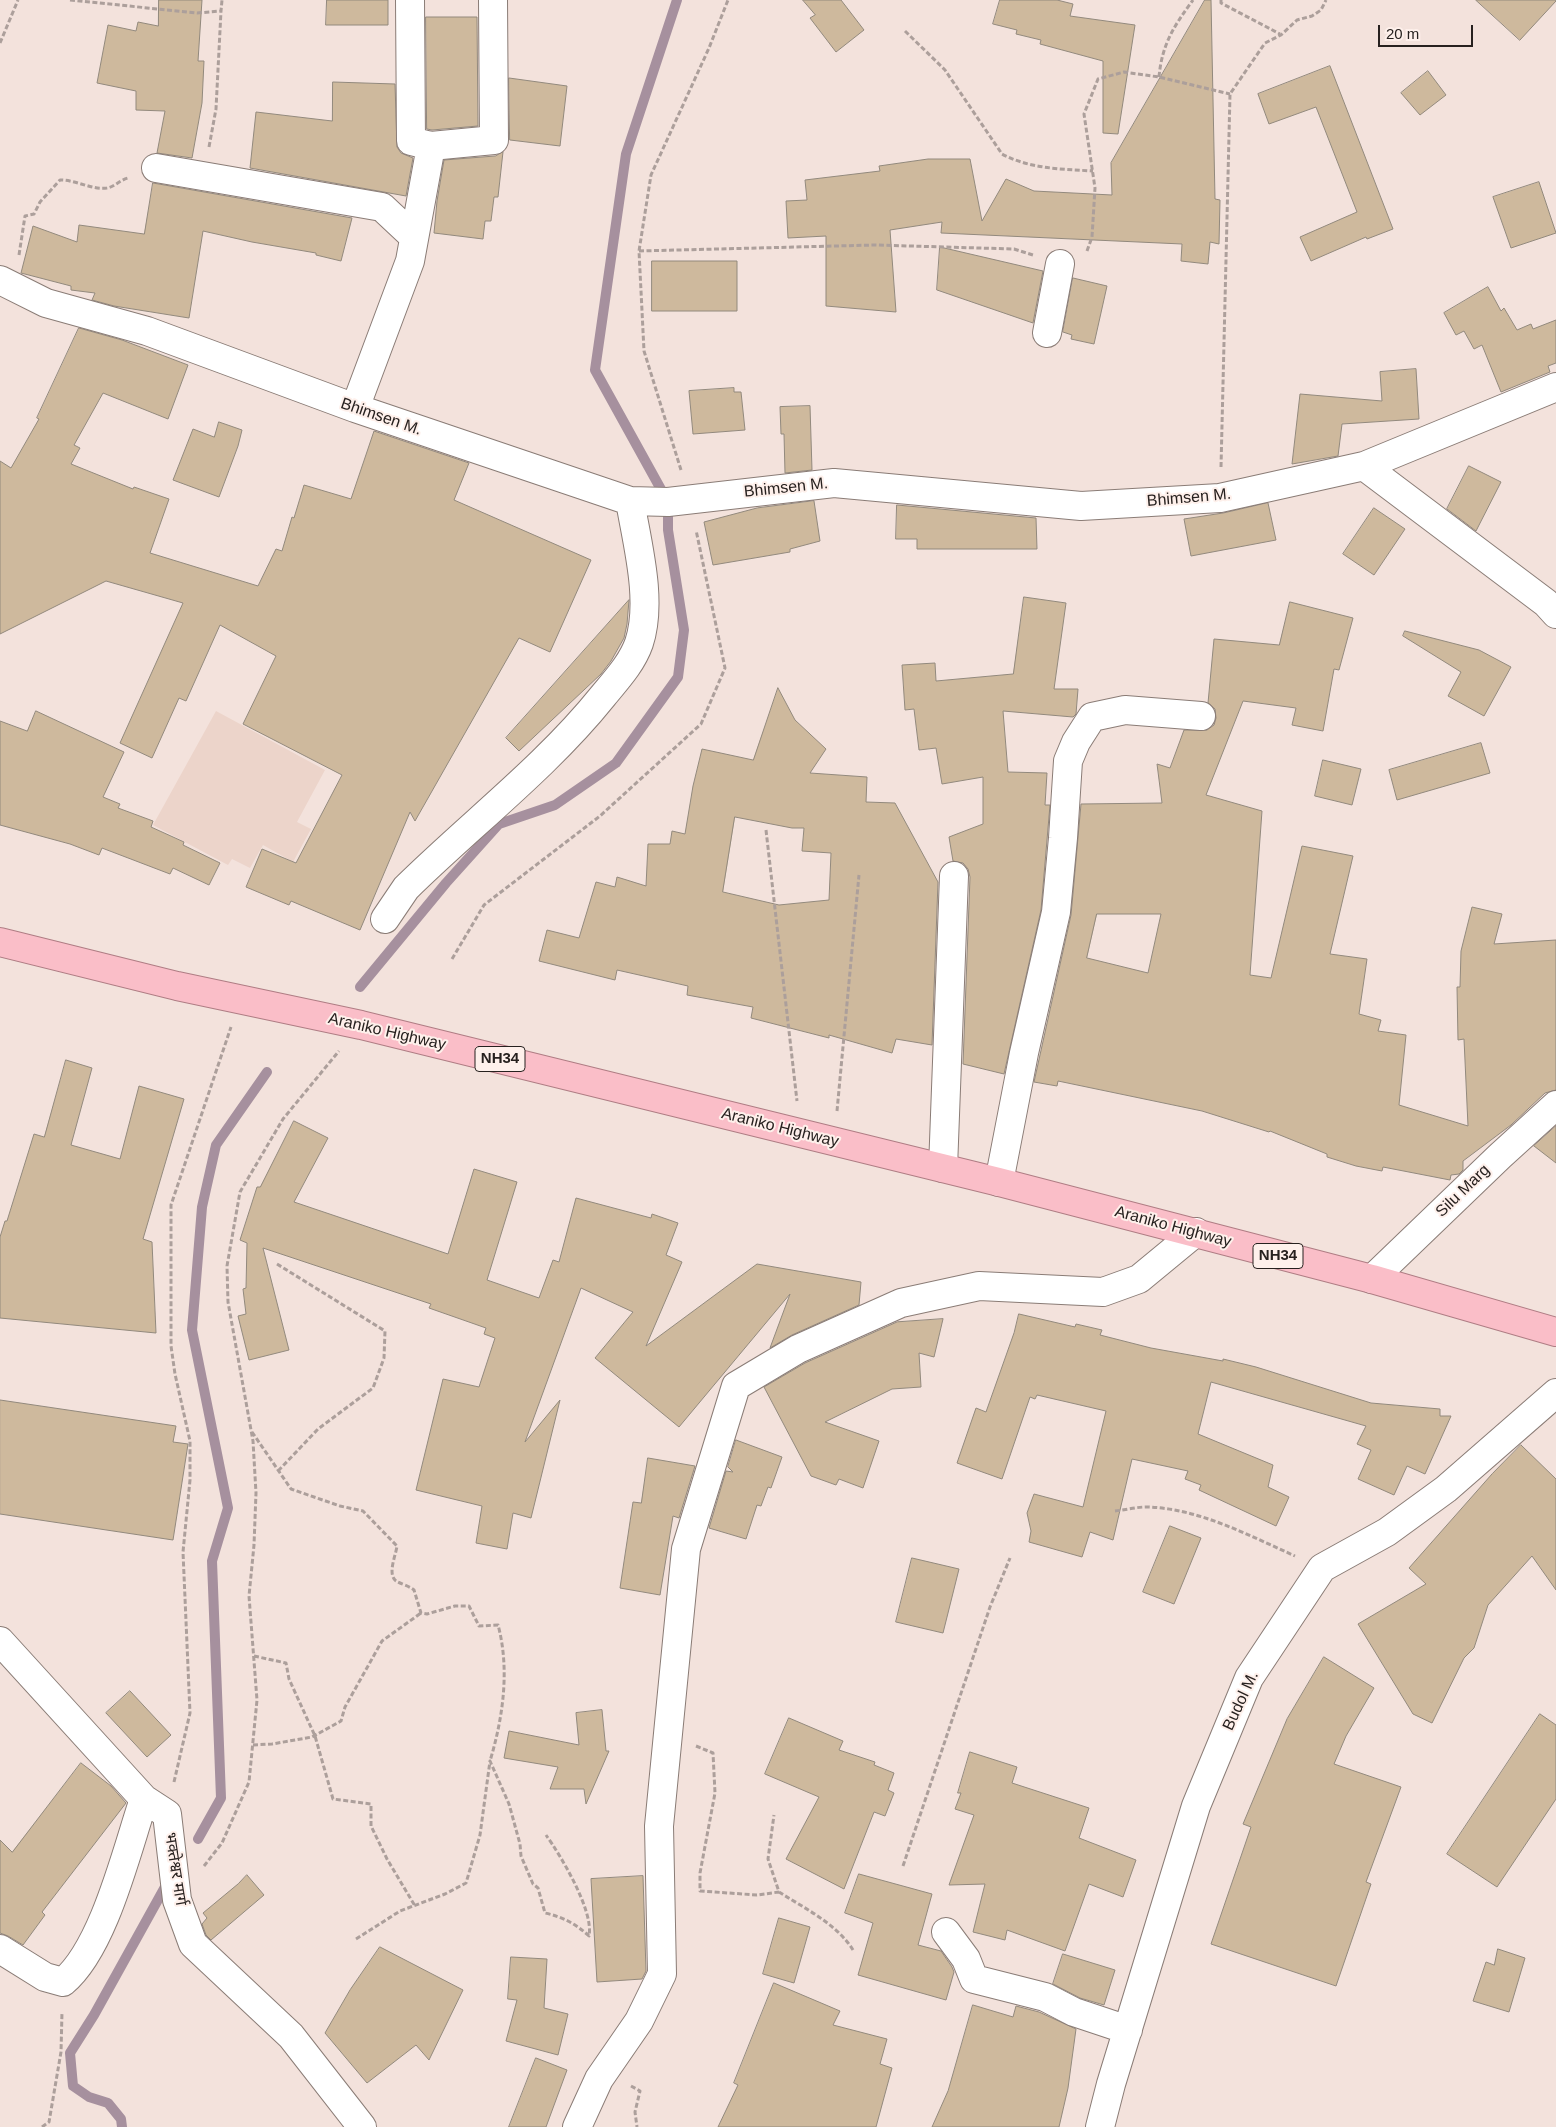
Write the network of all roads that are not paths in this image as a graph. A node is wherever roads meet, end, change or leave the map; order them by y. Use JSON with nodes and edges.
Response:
{"nodes":[{"id":1,"x":410,"y":0,"type":"edge"},
{"id":2,"x":494,"y":0,"type":"edge"},
{"id":3,"x":431,"y":146,"type":"junction"},
{"id":4,"x":159,"y":168,"type":"road end"},
{"id":5,"x":414,"y":237,"type":"junction"},
{"id":6,"x":1060,"y":264,"type":"road end"},
{"id":7,"x":2,"y":281,"type":"edge"},
{"id":8,"x":1047,"y":333,"type":"dead end"},
{"id":9,"x":1556,"y":387,"type":"edge"},
{"id":10,"x":355,"y":408,"type":"junction"},
{"id":11,"x":1364,"y":466,"type":"junction"},
{"id":12,"x":630,"y":500,"type":"junction"},
{"id":13,"x":1556,"y":614,"type":"edge"},
{"id":14,"x":1201,"y":716,"type":"dead end"},
{"id":15,"x":954,"y":876,"type":"dead end"},
{"id":16,"x":385,"y":918,"type":"dead end"},
{"id":17,"x":0,"y":942,"type":"edge"},
{"id":18,"x":1556,"y":1105,"type":"edge"},
{"id":19,"x":943,"y":1168,"type":"junction"},
{"id":20,"x":999,"y":1182,"type":"junction"},
{"id":21,"x":1196,"y":1232,"type":"junction"},
{"id":22,"x":1372,"y":1279,"type":"junction"},
{"id":23,"x":1556,"y":1332,"type":"edge"},
{"id":24,"x":1556,"y":1393,"type":"edge"},
{"id":25,"x":0,"y":1641,"type":"edge"},
{"id":26,"x":144,"y":1799,"type":"junction"},
{"id":27,"x":946,"y":1932,"type":"dead end"},
{"id":28,"x":0,"y":1949,"type":"edge"},
{"id":29,"x":1128,"y":2030,"type":"junction"},
{"id":30,"x":362,"y":2127,"type":"edge"},
{"id":31,"x":577,"y":2127,"type":"edge"},
{"id":32,"x":1100,"y":2127,"type":"edge"}],
"edges":[{"from":1,"to":3,"type":"street"},
{"from":2,"to":3,"type":"street"},
{"from":3,"to":5,"type":"street"},
{"from":4,"to":5,"type":"street"},
{"from":5,"to":10,"type":"street"},
{"from":6,"to":8,"type":"street"},
{"from":7,"to":10,"type":"street","name":"Bhimsen M."},
{"from":9,"to":11,"type":"street","name":"Bhimsen M."},
{"from":10,"to":12,"type":"street","name":"Bhimsen M."},
{"from":11,"to":12,"type":"street","name":"Bhimsen M."},
{"from":11,"to":13,"type":"street"},
{"from":12,"to":16,"type":"street"},
{"from":14,"to":20,"type":"street"},
{"from":15,"to":19,"type":"street"},
{"from":17,"to":19,"type":"highway","name":"Araniko Highway","number":"NH34"},
{"from":18,"to":22,"type":"street","name":"Silu Marg"},
{"from":19,"to":20,"type":"highway","name":"Araniko Highway","number":"NH34"},
{"from":20,"to":21,"type":"highway","name":"Araniko Highway","number":"NH34"},
{"from":21,"to":22,"type":"highway","name":"Araniko Highway","number":"NH34"},
{"from":21,"to":31,"type":"street"},
{"from":22,"to":23,"type":"highway","name":"Araniko Highway","number":"NH34"},
{"from":24,"to":29,"type":"street","name":"Budol M."},
{"from":25,"to":26,"type":"street","name":"भक्तेश्वर मार्ग"},
{"from":26,"to":28,"type":"street"},
{"from":26,"to":30,"type":"street","name":"भक्तेश्वर मार्ग"},
{"from":27,"to":29,"type":"street"},
{"from":29,"to":32,"type":"street","name":"Budol M."}]}
